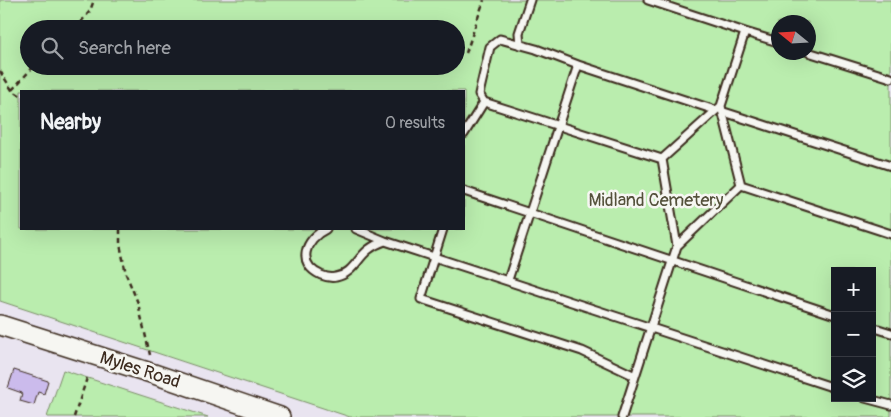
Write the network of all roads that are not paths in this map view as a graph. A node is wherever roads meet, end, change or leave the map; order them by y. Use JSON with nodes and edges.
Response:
{"nodes":[{"id":1,"x":530,"y":0,"type":"edge"},
{"id":2,"x":648,"y":0,"type":"edge"},
{"id":3,"x":745,"y":32,"type":"junction"},
{"id":4,"x":771,"y":40,"type":"edge"},
{"id":5,"x":520,"y":45,"type":"junction"},
{"id":6,"x":816,"y":55,"type":"edge"},
{"id":7,"x":578,"y":64,"type":"junction"},
{"id":8,"x":891,"y":78,"type":"edge"},
{"id":9,"x":484,"y":102,"type":"junction"},
{"id":10,"x":722,"y":109,"type":"junction"},
{"id":11,"x":714,"y":110,"type":"junction"},
{"id":12,"x":558,"y":125,"type":"junction"},
{"id":13,"x":465,"y":132,"type":"edge"},
{"id":14,"x":662,"y":160,"type":"junction"},
{"id":15,"x":891,"y":166,"type":"edge"},
{"id":16,"x":741,"y":185,"type":"junction"},
{"id":17,"x":465,"y":191,"type":"edge"},
{"id":18,"x":530,"y":213,"type":"junction"},
{"id":19,"x":325,"y":230,"type":"edge"},
{"id":20,"x":359,"y":230,"type":"edge"},
{"id":21,"x":443,"y":230,"type":"edge"},
{"id":22,"x":891,"y":234,"type":"edge"},
{"id":23,"x":385,"y":240,"type":"junction"},
{"id":24,"x":677,"y":246,"type":"junction"},
{"id":25,"x":434,"y":257,"type":"junction"},
{"id":26,"x":673,"y":261,"type":"junction"},
{"id":27,"x":508,"y":280,"type":"junction"},
{"id":28,"x":831,"y":313,"type":"edge"},
{"id":29,"x":0,"y":325,"type":"edge"},
{"id":30,"x":651,"y":328,"type":"junction"},
{"id":31,"x":876,"y":328,"type":"edge"},
{"id":32,"x":891,"y":333,"type":"edge"},
{"id":33,"x":635,"y":376,"type":"junction"},
{"id":34,"x":831,"y":387,"type":"edge"},
{"id":35,"x":876,"y":401,"type":"edge"},
{"id":36,"x":891,"y":405,"type":"edge"},
{"id":37,"x":280,"y":417,"type":"edge"},
{"id":38,"x":622,"y":417,"type":"edge"}],
"edges":[{"from":1,"to":5,"type":"lane"},
{"from":2,"to":3,"type":"lane"},
{"from":3,"to":4,"type":"lane"},
{"from":3,"to":10,"type":"lane"},
{"from":5,"to":7,"type":"lane"},
{"from":5,"to":9,"type":"lane"},
{"from":6,"to":8,"type":"lane"},
{"from":7,"to":11,"type":"lane"},
{"from":7,"to":12,"type":"lane"},
{"from":9,"to":12,"type":"lane"},
{"from":9,"to":13,"type":"lane"},
{"from":10,"to":11,"type":"lane"},
{"from":10,"to":15,"type":"lane"},
{"from":10,"to":16,"type":"lane"},
{"from":11,"to":14,"type":"lane"},
{"from":12,"to":14,"type":"lane"},
{"from":12,"to":18,"type":"lane"},
{"from":14,"to":24,"type":"lane"},
{"from":16,"to":22,"type":"lane"},
{"from":16,"to":24,"type":"lane"},
{"from":17,"to":18,"type":"lane"},
{"from":18,"to":26,"type":"lane"},
{"from":18,"to":27,"type":"lane"},
{"from":19,"to":23,"type":"lane"},
{"from":20,"to":23,"type":"lane"},
{"from":21,"to":25,"type":"lane"},
{"from":23,"to":25,"type":"lane"},
{"from":24,"to":26,"type":"lane"},
{"from":25,"to":27,"type":"lane"},
{"from":25,"to":33,"type":"lane"},
{"from":26,"to":28,"type":"lane"},
{"from":26,"to":30,"type":"lane"},
{"from":27,"to":30,"type":"lane"},
{"from":29,"to":37,"type":"street","name":"Myles Road"},
{"from":30,"to":33,"type":"lane"},
{"from":30,"to":34,"type":"lane"},
{"from":31,"to":32,"type":"lane"},
{"from":33,"to":38,"type":"lane"},
{"from":35,"to":36,"type":"lane"}]}
